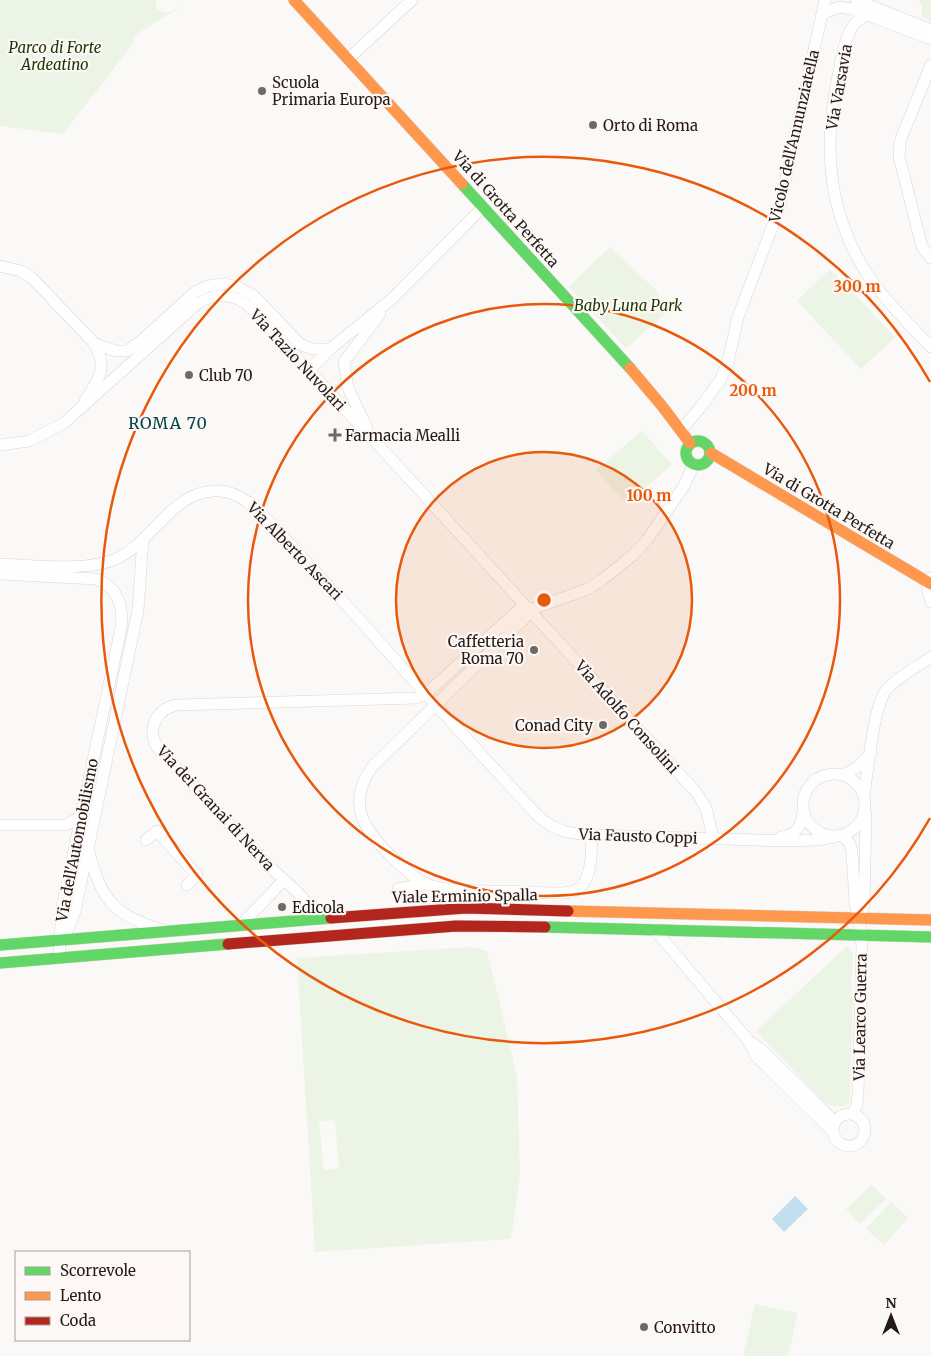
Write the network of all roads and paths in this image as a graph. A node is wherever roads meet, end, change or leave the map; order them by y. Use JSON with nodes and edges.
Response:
{"nodes":[{"id":1,"x":295,"y":0,"type":"edge"},
{"id":2,"x":412,"y":0,"type":"edge"},
{"id":3,"x":825,"y":0,"type":"edge"},
{"id":4,"x":856,"y":0,"type":"edge"},
{"id":5,"x":823,"y":13,"type":"junction"},
{"id":6,"x":868,"y":14,"type":"junction"},
{"id":7,"x":916,"y":28,"type":"junction"},
{"id":8,"x":931,"y":30,"type":"edge"},
{"id":9,"x":931,"y":39,"type":"edge"},
{"id":10,"x":348,"y":59,"type":"junction"},
{"id":11,"x":931,"y":65,"type":"edge"},
{"id":12,"x":483,"y":207,"type":"junction"},
{"id":13,"x":931,"y":258,"type":"edge"},
{"id":14,"x":0,"y":266,"type":"edge"},
{"id":15,"x":392,"y":299,"type":"junction"},
{"id":16,"x":275,"y":335,"type":"junction"},
{"id":17,"x":95,"y":344,"type":"junction"},
{"id":18,"x":300,"y":344,"type":"junction"},
{"id":19,"x":144,"y":345,"type":"junction"},
{"id":20,"x":931,"y":347,"type":"edge"},
{"id":21,"x":330,"y":349,"type":"junction"},
{"id":22,"x":309,"y":370,"type":"junction"},
{"id":23,"x":81,"y":409,"type":"junction"},
{"id":24,"x":681,"y":430,"type":"junction"},
{"id":25,"x":372,"y":437,"type":"junction"},
{"id":26,"x":690,"y":444,"type":"junction"},
{"id":27,"x":0,"y":445,"type":"edge"},
{"id":28,"x":711,"y":454,"type":"junction"},
{"id":29,"x":694,"y":464,"type":"junction"},
{"id":30,"x":143,"y":539,"type":"junction"},
{"id":31,"x":0,"y":564,"type":"edge"},
{"id":32,"x":0,"y":574,"type":"edge"},
{"id":33,"x":930,"y":581,"type":"edge"},
{"id":34,"x":931,"y":602,"type":"edge"},
{"id":35,"x":528,"y":609,"type":"junction"},
{"id":36,"x":116,"y":648,"type":"junction"},
{"id":37,"x":130,"y":651,"type":"junction"},
{"id":38,"x":931,"y":657,"type":"edge"},
{"id":39,"x":425,"y":694,"type":"junction"},
{"id":40,"x":105,"y":702,"type":"junction"},
{"id":41,"x":118,"y":705,"type":"junction"},
{"id":42,"x":436,"y":705,"type":"junction"},
{"id":43,"x":871,"y":752,"type":"junction"},
{"id":44,"x":843,"y":775,"type":"junction"},
{"id":45,"x":864,"y":796,"type":"junction"},
{"id":46,"x":803,"y":811,"type":"junction"},
{"id":47,"x":866,"y":812,"type":"junction"},
{"id":48,"x":80,"y":817,"type":"junction"},
{"id":49,"x":0,"y":825,"type":"edge"},
{"id":50,"x":592,"y":835,"type":"junction"},
{"id":51,"x":838,"y":836,"type":"junction"},
{"id":52,"x":713,"y":838,"type":"junction"},
{"id":53,"x":760,"y":839,"type":"junction"},
{"id":54,"x":146,"y":840,"type":"dead end"},
{"id":55,"x":88,"y":847,"type":"junction"},
{"id":56,"x":284,"y":880,"type":"junction"},
{"id":57,"x":426,"y":884,"type":"junction"},
{"id":58,"x":187,"y":885,"type":"dead end"},
{"id":59,"x":398,"y":889,"type":"dead end"},
{"id":60,"x":642,"y":912,"type":"junction"},
{"id":61,"x":322,"y":918,"type":"junction"},
{"id":62,"x":859,"y":918,"type":"junction"},
{"id":63,"x":931,"y":920,"type":"edge"},
{"id":64,"x":241,"y":925,"type":"junction"},
{"id":65,"x":641,"y":929,"type":"junction"},
{"id":66,"x":655,"y":930,"type":"junction"},
{"id":67,"x":165,"y":931,"type":"junction"},
{"id":68,"x":861,"y":934,"type":"junction"},
{"id":69,"x":931,"y":937,"type":"edge"},
{"id":70,"x":60,"y":940,"type":"junction"},
{"id":71,"x":20,"y":944,"type":"junction"},
{"id":72,"x":0,"y":945,"type":"edge"},
{"id":73,"x":59,"y":958,"type":"junction"},
{"id":74,"x":21,"y":961,"type":"junction"},
{"id":75,"x":0,"y":962,"type":"edge"},
{"id":76,"x":853,"y":1114,"type":"junction"},
{"id":77,"x":833,"y":1126,"type":"junction"}],
"edges":[{"from":1,"to":10,"type":"main road","name":"Via di Grotta Perfetta"},
{"from":2,"to":10,"type":"street"},
{"from":3,"to":5,"type":"street","name":"Vicolo dell'Annunziatella"},
{"from":4,"to":7,"type":"street"},
{"from":5,"to":6,"type":"street"},
{"from":5,"to":24,"type":"street","name":"Vicolo dell'Annunziatella"},
{"from":6,"to":7,"type":"street"},
{"from":6,"to":20,"type":"street","name":"Via Varsavia"},
{"from":7,"to":8,"type":"street"},
{"from":7,"to":9,"type":"street"},
{"from":10,"to":12,"type":"main road","name":"Via di Grotta Perfetta"},
{"from":11,"to":13,"type":"street"},
{"from":12,"to":15,"type":"street"},
{"from":12,"to":24,"type":"main road","name":"Via di Grotta Perfetta"},
{"from":14,"to":17,"type":"street"},
{"from":15,"to":21,"type":"street"},
{"from":15,"to":25,"type":"street","name":"Via Tazio Nuvolari"},
{"from":16,"to":18,"type":"street"},
{"from":16,"to":19,"type":"street","name":"Via Tazio Nuvolari"},
{"from":16,"to":22,"type":"street","name":"Via Tazio Nuvolari"},
{"from":17,"to":19,"type":"street","name":"Via Tazio Nuvolari"},
{"from":17,"to":23,"type":"street","name":"Via Tazio Nuvolari"},
{"from":18,"to":19,"type":"street","name":"Via Tazio Nuvolari"},
{"from":18,"to":21,"type":"street","name":"Via Tazio Nuvolari"},
{"from":19,"to":23,"type":"street","name":"Via Tazio Nuvolari"},
{"from":21,"to":22,"type":"street"},
{"from":22,"to":25,"type":"street","name":"Via Tazio Nuvolari"},
{"from":23,"to":27,"type":"street","name":"Via Tazio Nuvolari"},
{"from":24,"to":26,"type":"main road","name":"Via di Grotta Perfetta"},
{"from":25,"to":35,"type":"street","name":"Via Tazio Nuvolari"},
{"from":26,"to":28,"type":"main road","name":"Via di Grotta Perfetta"},
{"from":26,"to":29,"type":"main road","name":"Via di Grotta Perfetta"},
{"from":28,"to":29,"type":"main road"},
{"from":28,"to":33,"type":"main road","name":"Via di Grotta Perfetta"},
{"from":29,"to":35,"type":"street"},
{"from":30,"to":31,"type":"street","name":"Via Alberto Ascari"},
{"from":30,"to":37,"type":"street","name":"Via dell'Automobilismo"},
{"from":30,"to":39,"type":"street","name":"Via Alberto Ascari"},
{"from":32,"to":36,"type":"street","name":"Via dell'Automobilismo"},
{"from":33,"to":34,"type":"street"},
{"from":35,"to":39,"type":"street"},
{"from":35,"to":42,"type":"street"},
{"from":35,"to":52,"type":"street","name":"Via Adolfo Consolini"},
{"from":36,"to":37,"type":"street"},
{"from":36,"to":40,"type":"street","name":"Via dell'Automobilismo"},
{"from":37,"to":41,"type":"street","name":"Via dell'Automobilismo"},
{"from":38,"to":43,"type":"street"},
{"from":39,"to":42,"type":"street","name":"Via Fausto Coppi"},
{"from":39,"to":56,"type":"street","name":"Via dei Granai di Nerva"},
{"from":40,"to":41,"type":"street"},
{"from":40,"to":48,"type":"street","name":"Via dell'Automobilismo"},
{"from":41,"to":55,"type":"street","name":"Via dell'Automobilismo"},
{"from":42,"to":50,"type":"street","name":"Via Fausto Coppi"},
{"from":42,"to":57,"type":"street"},
{"from":43,"to":44,"type":"street"},
{"from":43,"to":45,"type":"street"},
{"from":44,"to":45,"type":"street"},
{"from":44,"to":46,"type":"street"},
{"from":45,"to":47,"type":"street"},
{"from":46,"to":51,"type":"street"},
{"from":46,"to":53,"type":"street","name":"Via Fausto Coppi"},
{"from":47,"to":51,"type":"street"},
{"from":47,"to":62,"type":"street","name":"Via Learco Guerra"},
{"from":48,"to":49,"type":"street"},
{"from":48,"to":70,"type":"street","name":"Via dell'Automobilismo"},
{"from":50,"to":52,"type":"street","name":"Via Fausto Coppi"},
{"from":50,"to":57,"type":"street"},
{"from":51,"to":53,"type":"street","name":"Via Fausto Coppi"},
{"from":51,"to":62,"type":"street","name":"Via Learco Guerra"},
{"from":52,"to":53,"type":"street","name":"Via Fausto Coppi"},
{"from":54,"to":58,"type":"street"},
{"from":55,"to":67,"type":"street","name":"Via dell'Automobilismo"},
{"from":55,"to":70,"type":"street","name":"Via dell'Automobilismo"},
{"from":56,"to":61,"type":"street","name":"Via dei Granai di Nerva"},
{"from":56,"to":64,"type":"street"},
{"from":57,"to":59,"type":"street"},
{"from":60,"to":61,"type":"main road","name":"Viale Erminio Spalla"},
{"from":60,"to":62,"type":"main road","name":"Viale Erminio Spalla"},
{"from":60,"to":65,"type":"street"},
{"from":61,"to":64,"type":"main road","name":"Viale Erminio Spalla"},
{"from":62,"to":63,"type":"main road","name":"Viale Erminio Spalla"},
{"from":62,"to":68,"type":"street","name":"Via Learco Guerra"},
{"from":64,"to":67,"type":"main road","name":"Viale Erminio Spalla"},
{"from":65,"to":66,"type":"main road","name":"Viale Erminio Spalla"},
{"from":65,"to":73,"type":"main road","name":"Viale Erminio Spalla"},
{"from":66,"to":68,"type":"main road","name":"Viale Erminio Spalla"},
{"from":66,"to":77,"type":"street"},
{"from":67,"to":70,"type":"main road","name":"Viale Erminio Spalla"},
{"from":68,"to":69,"type":"main road","name":"Viale Erminio Spalla"},
{"from":68,"to":76,"type":"street","name":"Via Learco Guerra"},
{"from":70,"to":71,"type":"main road","name":"Viale Erminio Spalla"},
{"from":70,"to":73,"type":"street"},
{"from":71,"to":72,"type":"main road","name":"Viale Erminio Spalla"},
{"from":71,"to":74,"type":"street"},
{"from":73,"to":74,"type":"main road","name":"Viale Erminio Spalla"},
{"from":74,"to":75,"type":"main road","name":"Viale Erminio Spalla"},
{"from":76,"to":77,"type":"street"},
{"from":76,"to":77,"type":"street"}]}
